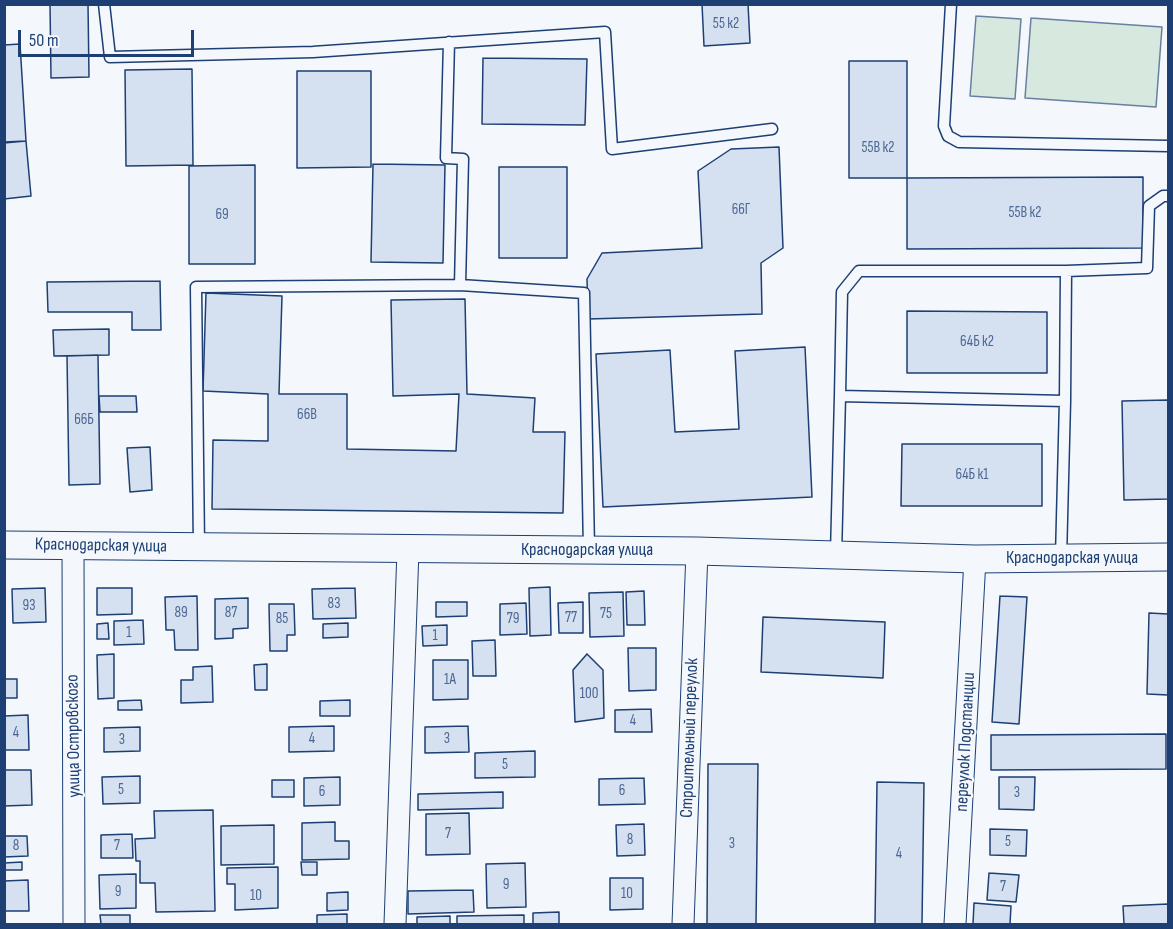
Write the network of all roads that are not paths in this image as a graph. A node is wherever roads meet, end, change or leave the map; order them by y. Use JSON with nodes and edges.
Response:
{"nodes":[{"id":1,"x":104,"y":4,"type":"edge"},
{"id":2,"x":951,"y":4,"type":"edge"},
{"id":3,"x":449,"y":42,"type":"junction"},
{"id":4,"x":772,"y":129,"type":"dead end"},
{"id":5,"x":1168,"y":146,"type":"edge"},
{"id":6,"x":1168,"y":196,"type":"edge"},
{"id":7,"x":1066,"y":271,"type":"junction"},
{"id":8,"x":460,"y":285,"type":"junction"},
{"id":9,"x":840,"y":396,"type":"junction"},
{"id":10,"x":1065,"y":401,"type":"junction"},
{"id":11,"x":4,"y":545,"type":"edge"},
{"id":12,"x":73,"y":547,"type":"junction"},
{"id":13,"x":199,"y":548,"type":"junction"},
{"id":14,"x":408,"y":549,"type":"junction"},
{"id":15,"x":589,"y":550,"type":"junction"},
{"id":16,"x":697,"y":551,"type":"junction"},
{"id":17,"x":836,"y":555,"type":"junction"},
{"id":18,"x":1168,"y":557,"type":"edge"},
{"id":19,"x":1061,"y":558,"type":"junction"},
{"id":20,"x":975,"y":559,"type":"junction"},
{"id":21,"x":74,"y":924,"type":"edge"},
{"id":22,"x":395,"y":924,"type":"edge"},
{"id":23,"x":683,"y":924,"type":"edge"},
{"id":24,"x":955,"y":924,"type":"edge"}],
"edges":[{"from":1,"to":3,"type":"lane"},
{"from":2,"to":5,"type":"lane"},
{"from":3,"to":4,"type":"lane"},
{"from":3,"to":8,"type":"lane"},
{"from":6,"to":7,"type":"lane"},
{"from":7,"to":9,"type":"lane"},
{"from":7,"to":10,"type":"lane"},
{"from":8,"to":13,"type":"lane"},
{"from":8,"to":15,"type":"lane"},
{"from":9,"to":10,"type":"lane"},
{"from":9,"to":17,"type":"lane"},
{"from":10,"to":19,"type":"lane"},
{"from":11,"to":12,"type":"street","name":"Краснодарская улица"},
{"from":12,"to":13,"type":"street","name":"Краснодарская улица"},
{"from":12,"to":21,"type":"street","name":"улица Островского"},
{"from":13,"to":14,"type":"street","name":"Краснодарская улица"},
{"from":14,"to":15,"type":"street","name":"Краснодарская улица"},
{"from":14,"to":22,"type":"street"},
{"from":15,"to":16,"type":"street","name":"Краснодарская улица"},
{"from":16,"to":17,"type":"street","name":"Краснодарская улица"},
{"from":16,"to":23,"type":"street","name":"Строительный переулок"},
{"from":17,"to":20,"type":"street","name":"Краснодарская улица"},
{"from":18,"to":19,"type":"street","name":"Краснодарская улица"},
{"from":19,"to":20,"type":"street","name":"Краснодарская улица"},
{"from":20,"to":24,"type":"street","name":"переулок Подстанции"}]}
